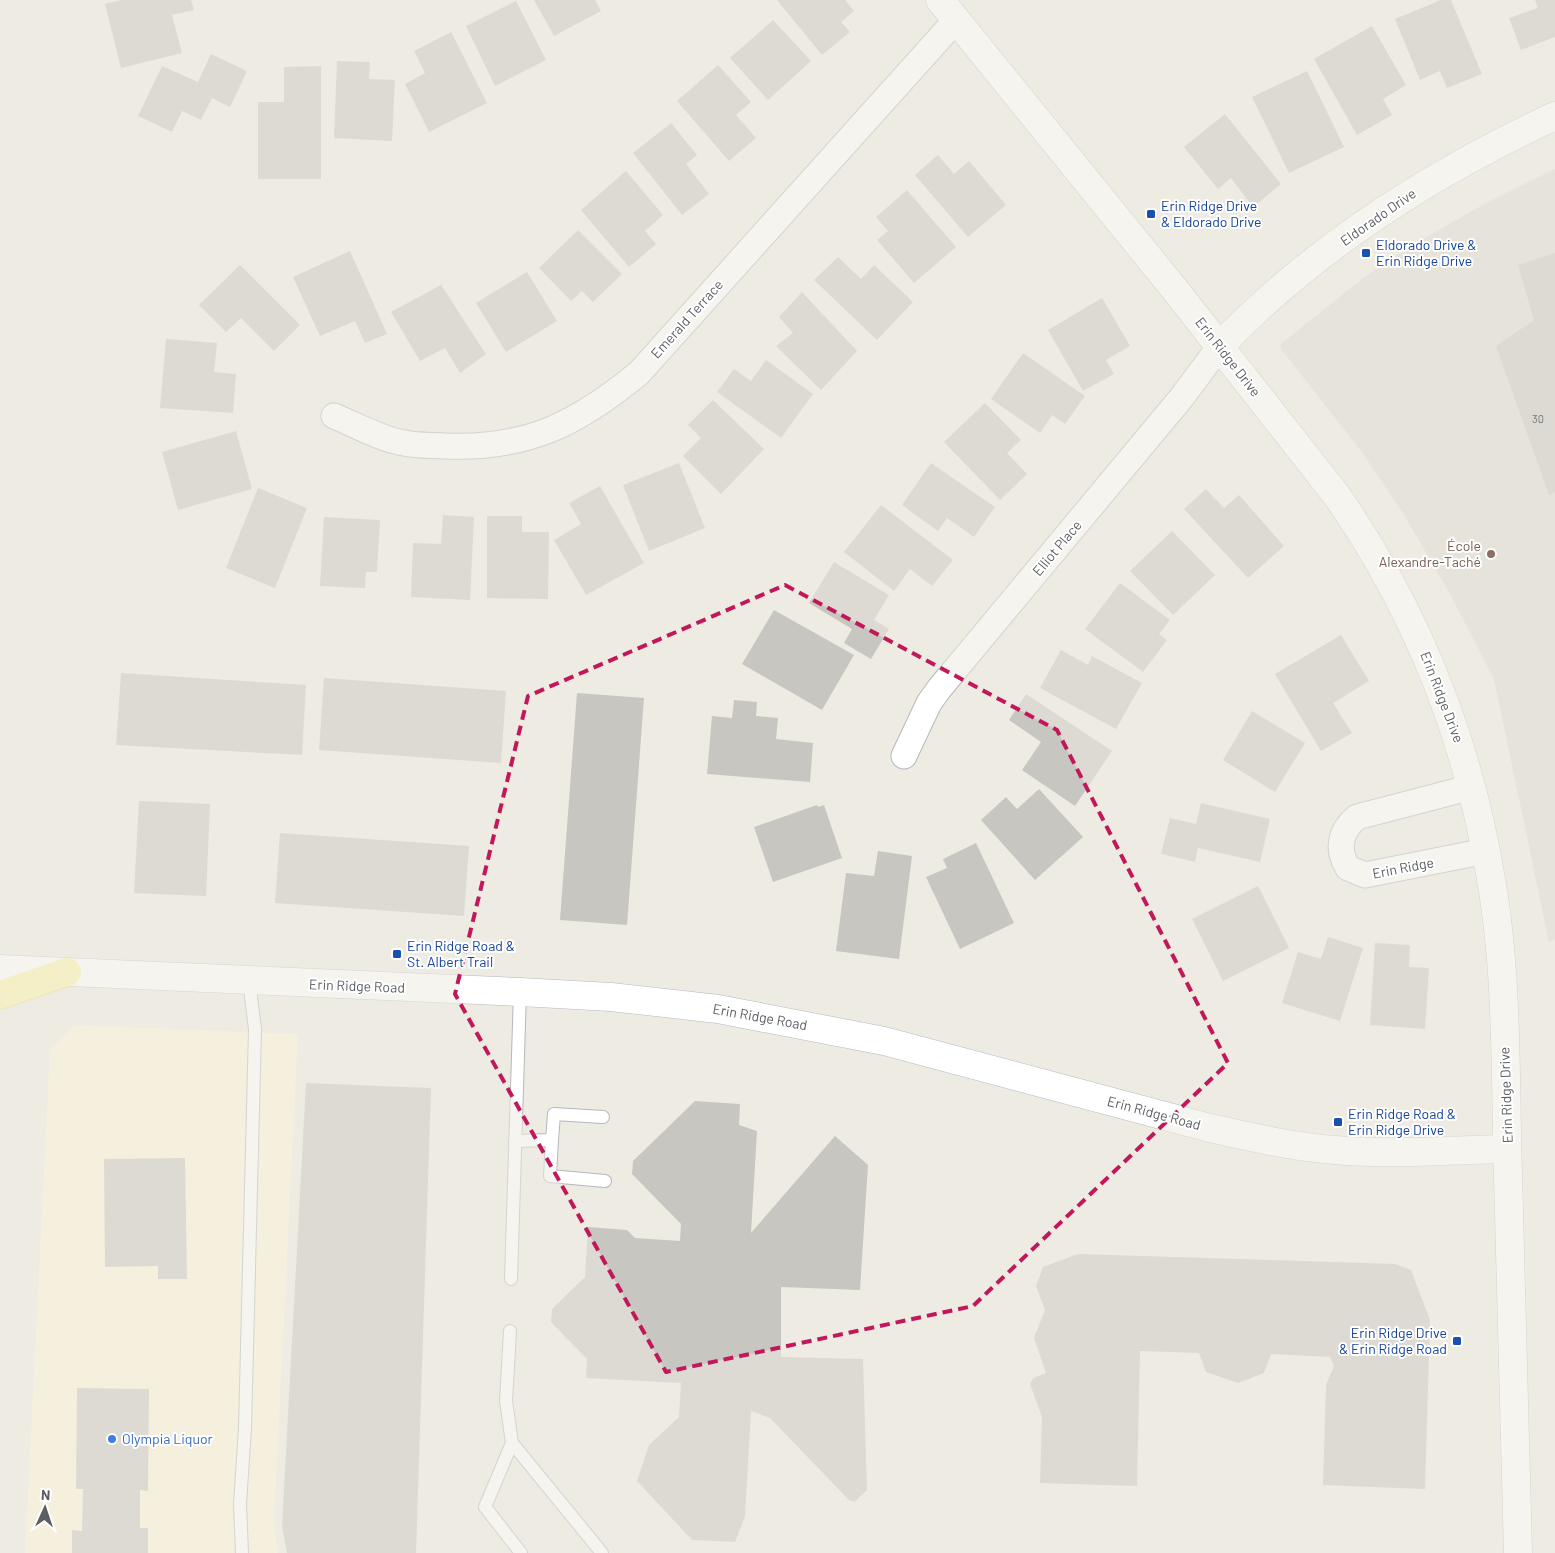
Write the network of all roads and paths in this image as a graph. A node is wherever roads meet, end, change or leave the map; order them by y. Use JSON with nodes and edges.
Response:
{"nodes":[{"id":1,"x":948,"y":10,"type":"edge"},
{"id":2,"x":1555,"y":116,"type":"edge"},
{"id":3,"x":1220,"y":346,"type":"junction"},
{"id":4,"x":334,"y":416,"type":"dead end"},
{"id":5,"x":904,"y":756,"type":"dead end"},
{"id":6,"x":1472,"y":788,"type":"junction"},
{"id":7,"x":1486,"y":851,"type":"junction"},
{"id":8,"x":0,"y":969,"type":"edge"},
{"id":9,"x":67,"y":972,"type":"junction"},
{"id":10,"x":249,"y":982,"type":"junction"},
{"id":11,"x":520,"y":992,"type":"junction"},
{"id":12,"x":0,"y":995,"type":"edge"},
{"id":13,"x":603,"y":1116,"type":"dead end"},
{"id":14,"x":514,"y":1140,"type":"junction"},
{"id":15,"x":552,"y":1140,"type":"junction"},
{"id":16,"x":1507,"y":1149,"type":"junction"},
{"id":17,"x":605,"y":1181,"type":"dead end"},
{"id":18,"x":511,"y":1279,"type":"dead end"},
{"id":19,"x":510,"y":1331,"type":"dead end"},
{"id":20,"x":512,"y":1443,"type":"junction"},
{"id":21,"x":242,"y":1553,"type":"edge"},
{"id":22,"x":521,"y":1553,"type":"edge"},
{"id":23,"x":602,"y":1553,"type":"edge"},
{"id":24,"x":1518,"y":1553,"type":"edge"}],
"edges":[{"from":1,"to":3,"type":"street","name":"Erin Ridge Drive"},
{"from":1,"to":4,"type":"street","name":"Emerald Terrace"},
{"from":2,"to":3,"type":"street","name":"Eldorado Drive"},
{"from":3,"to":5,"type":"street","name":"Elliot Place"},
{"from":3,"to":6,"type":"street","name":"Erin Ridge Drive"},
{"from":6,"to":7,"type":"street","name":"Erin Ridge Drive"},
{"from":6,"to":7,"type":"street","name":"Erin Ridge"},
{"from":7,"to":16,"type":"street","name":"Erin Ridge Drive"},
{"from":8,"to":9,"type":"street","name":"Erin Ridge Road"},
{"from":9,"to":10,"type":"street","name":"Erin Ridge Road"},
{"from":9,"to":12,"type":"main road"},
{"from":10,"to":11,"type":"street","name":"Erin Ridge Road"},
{"from":10,"to":21,"type":"lane"},
{"from":11,"to":14,"type":"lane"},
{"from":11,"to":16,"type":"street","name":"Erin Ridge Road"},
{"from":13,"to":15,"type":"lane"},
{"from":14,"to":15,"type":"lane"},
{"from":14,"to":18,"type":"lane"},
{"from":15,"to":17,"type":"lane"},
{"from":16,"to":24,"type":"street","name":"Erin Ridge Drive"},
{"from":19,"to":20,"type":"lane"},
{"from":20,"to":22,"type":"lane"},
{"from":20,"to":23,"type":"lane"}]}
